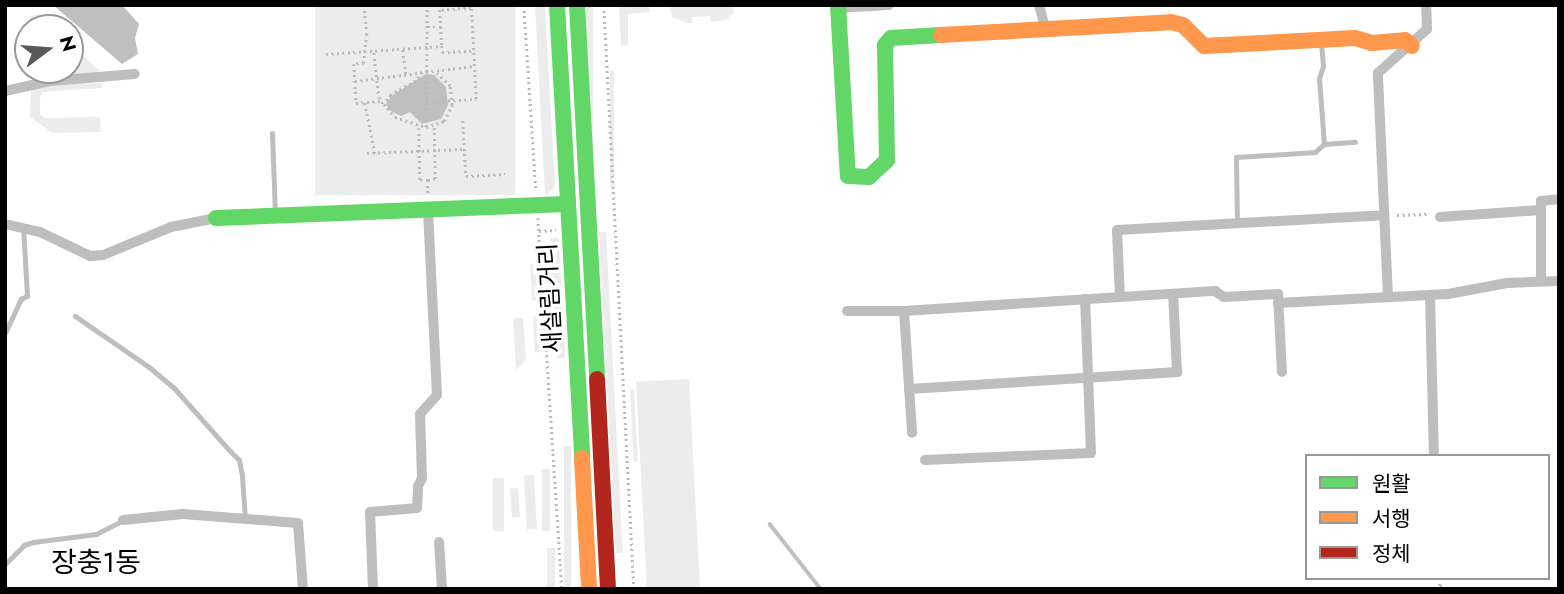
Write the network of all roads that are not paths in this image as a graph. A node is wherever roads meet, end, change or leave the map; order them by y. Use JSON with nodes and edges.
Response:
{"nodes":[{"id":1,"x":557,"y":5,"type":"edge"},
{"id":2,"x":577,"y":5,"type":"edge"},
{"id":3,"x":889,"y":5,"type":"edge"},
{"id":4,"x":1039,"y":5,"type":"edge"},
{"id":5,"x":1426,"y":5,"type":"edge"},
{"id":6,"x":838,"y":7,"type":"edge"},
{"id":7,"x":1045,"y":28,"type":"junction"},
{"id":8,"x":1321,"y":40,"type":"junction"},
{"id":9,"x":1412,"y":46,"type":"junction"},
{"id":10,"x":135,"y":74,"type":"dead end"},
{"id":11,"x":5,"y":91,"type":"edge"},
{"id":12,"x":272,"y":133,"type":"dead end"},
{"id":13,"x":1355,"y":142,"type":"dead end"},
{"id":14,"x":1324,"y":144,"type":"junction"},
{"id":15,"x":1559,"y":199,"type":"edge"},
{"id":16,"x":567,"y":204,"type":"junction"},
{"id":17,"x":428,"y":210,"type":"junction"},
{"id":18,"x":1541,"y":210,"type":"junction"},
{"id":19,"x":1383,"y":215,"type":"junction"},
{"id":20,"x":275,"y":216,"type":"junction"},
{"id":21,"x":1440,"y":217,"type":"road end"},
{"id":22,"x":216,"y":218,"type":"joint"},
{"id":23,"x":5,"y":224,"type":"edge"},
{"id":24,"x":1237,"y":225,"type":"junction"},
{"id":25,"x":23,"y":227,"type":"junction"},
{"id":26,"x":1541,"y":281,"type":"junction"},
{"id":27,"x":1559,"y":281,"type":"edge"},
{"id":28,"x":1173,"y":294,"type":"junction"},
{"id":29,"x":1430,"y":295,"type":"junction"},
{"id":30,"x":1120,"y":297,"type":"junction"},
{"id":31,"x":1388,"y":298,"type":"junction"},
{"id":32,"x":1085,"y":299,"type":"junction"},
{"id":33,"x":1278,"y":303,"type":"junction"},
{"id":34,"x":847,"y":311,"type":"dead end"},
{"id":35,"x":904,"y":311,"type":"junction"},
{"id":36,"x":75,"y":316,"type":"dead end"},
{"id":37,"x":5,"y":333,"type":"edge"},
{"id":38,"x":1282,"y":372,"type":"dead end"},
{"id":39,"x":1088,"y":379,"type":"junction"},
{"id":40,"x":909,"y":389,"type":"junction"},
{"id":41,"x":912,"y":433,"type":"dead end"},
{"id":42,"x":1434,"y":454,"type":"edge"},
{"id":43,"x":925,"y":460,"type":"dead end"},
{"id":44,"x":245,"y":519,"type":"junction"},
{"id":45,"x":123,"y":520,"type":"joint"},
{"id":46,"x":439,"y":542,"type":"dead end"},
{"id":47,"x":5,"y":564,"type":"edge"},
{"id":48,"x":303,"y":589,"type":"edge"},
{"id":49,"x":373,"y":589,"type":"edge"},
{"id":50,"x":442,"y":589,"type":"edge"},
{"id":51,"x":589,"y":589,"type":"edge"},
{"id":52,"x":608,"y":589,"type":"edge"}],
"edges":[{"from":1,"to":16,"type":"street","name":"새살림거리"},
{"from":2,"to":52,"type":"street","name":"새살림거리"},
{"from":3,"to":6,"type":"street"},
{"from":4,"to":7,"type":"street"},
{"from":5,"to":9,"type":"street"},
{"from":6,"to":7,"type":"street"},
{"from":7,"to":8,"type":"street"},
{"from":8,"to":9,"type":"street"},
{"from":8,"to":14,"type":"lane"},
{"from":9,"to":19,"type":"street"},
{"from":10,"to":11,"type":"street"},
{"from":12,"to":20,"type":"lane"},
{"from":13,"to":14,"type":"lane"},
{"from":14,"to":24,"type":"lane"},
{"from":15,"to":18,"type":"street"},
{"from":16,"to":17,"type":"street"},
{"from":16,"to":51,"type":"street","name":"새살림거리"},
{"from":17,"to":20,"type":"street"},
{"from":17,"to":49,"type":"street"},
{"from":18,"to":21,"type":"street"},
{"from":18,"to":26,"type":"street"},
{"from":19,"to":24,"type":"street"},
{"from":19,"to":31,"type":"street"},
{"from":20,"to":22,"type":"street"},
{"from":22,"to":25,"type":"street"},
{"from":23,"to":25,"type":"street"},
{"from":24,"to":30,"type":"street"},
{"from":25,"to":37,"type":"lane"},
{"from":26,"to":27,"type":"street"},
{"from":26,"to":29,"type":"street"},
{"from":28,"to":30,"type":"street"},
{"from":28,"to":33,"type":"street"},
{"from":28,"to":39,"type":"street"},
{"from":29,"to":31,"type":"street"},
{"from":29,"to":42,"type":"street"},
{"from":30,"to":32,"type":"street"},
{"from":31,"to":33,"type":"street"},
{"from":32,"to":35,"type":"street"},
{"from":32,"to":39,"type":"street"},
{"from":33,"to":38,"type":"street"},
{"from":34,"to":35,"type":"street"},
{"from":35,"to":40,"type":"street"},
{"from":36,"to":44,"type":"lane"},
{"from":39,"to":40,"type":"street"},
{"from":39,"to":43,"type":"street"},
{"from":40,"to":41,"type":"street"},
{"from":44,"to":45,"type":"street"},
{"from":44,"to":48,"type":"street"},
{"from":45,"to":47,"type":"lane"},
{"from":46,"to":50,"type":"street"}]}
